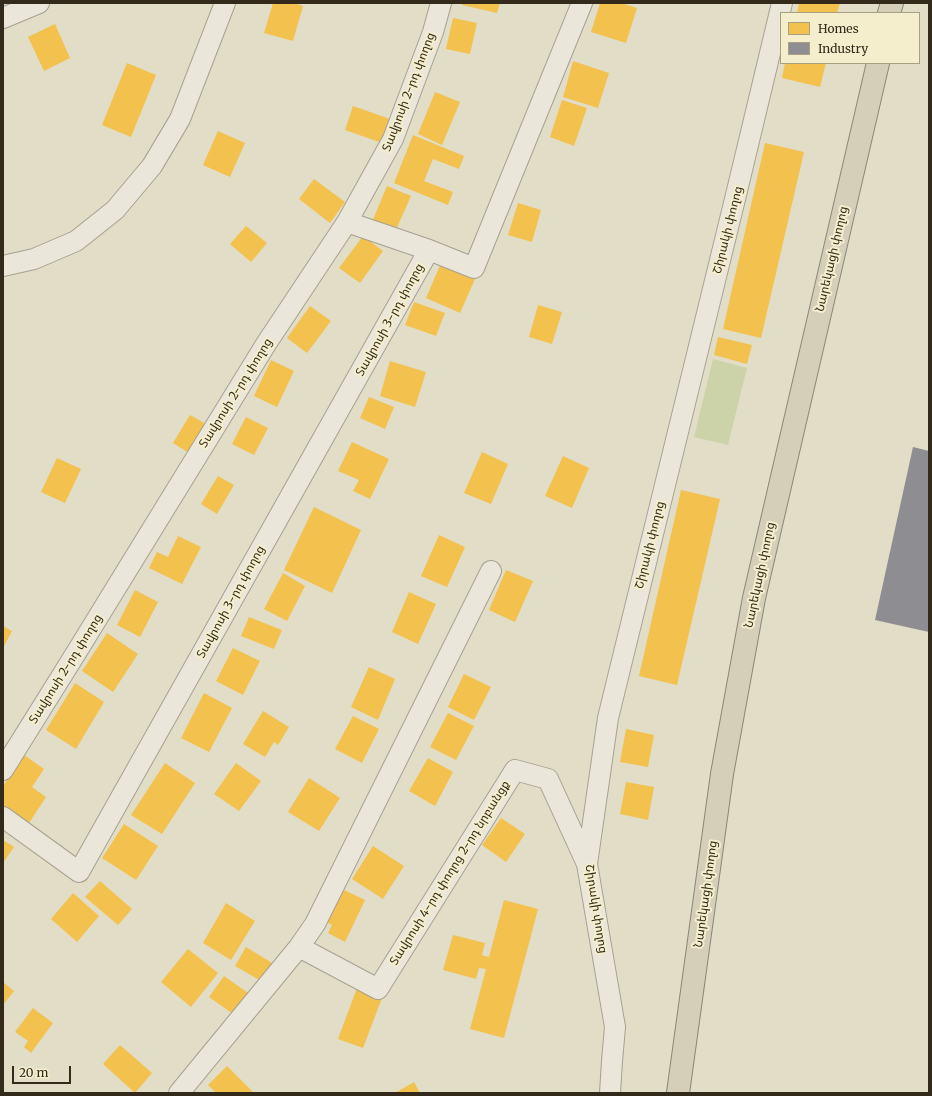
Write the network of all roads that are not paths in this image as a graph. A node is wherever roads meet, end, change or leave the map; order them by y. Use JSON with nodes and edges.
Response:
{"nodes":[{"id":1,"x":39,"y":3,"type":"edge"},
{"id":2,"x":225,"y":3,"type":"edge"},
{"id":3,"x":441,"y":3,"type":"edge"},
{"id":4,"x":582,"y":3,"type":"edge"},
{"id":5,"x":782,"y":3,"type":"edge"},
{"id":6,"x":3,"y":18,"type":"edge"},
{"id":7,"x":878,"y":64,"type":"edge"},
{"id":8,"x":347,"y":222,"type":"junction"},
{"id":9,"x":429,"y":250,"type":"junction"},
{"id":10,"x":3,"y":266,"type":"edge"},
{"id":11,"x":491,"y":571,"type":"dead end"},
{"id":12,"x":3,"y":770,"type":"edge"},
{"id":13,"x":3,"y":817,"type":"edge"},
{"id":14,"x":587,"y":864,"type":"junction"},
{"id":15,"x":299,"y":947,"type":"junction"},
{"id":16,"x":179,"y":1093,"type":"edge"},
{"id":17,"x":610,"y":1093,"type":"edge"},
{"id":18,"x":678,"y":1093,"type":"edge"}],
"edges":[{"from":1,"to":6,"type":"street"},
{"from":2,"to":10,"type":"street"},
{"from":3,"to":8,"type":"street","name":"Տավրոսի 2-րդ փողոց"},
{"from":4,"to":9,"type":"street","name":"Տավրոսի 3-րդ փողոց"},
{"from":5,"to":14,"type":"street","name":"Շիրակի փողոց"},
{"from":7,"to":18,"type":"highway","name":"Նարեկացի փողոց"},
{"from":8,"to":9,"type":"street","name":"Տավրոսի 3-րդ փողոց"},
{"from":8,"to":12,"type":"street","name":"Տավրոսի 2-րդ փողոց"},
{"from":9,"to":13,"type":"street","name":"Տավրոսի 3-րդ փողոց"},
{"from":11,"to":15,"type":"street"},
{"from":14,"to":15,"type":"street","name":"Տավրոսի 4-րդ փողոց 2-րդ նրբանցք"},
{"from":14,"to":17,"type":"street","name":"Շիրակի փողոց"},
{"from":15,"to":16,"type":"street"}]}
